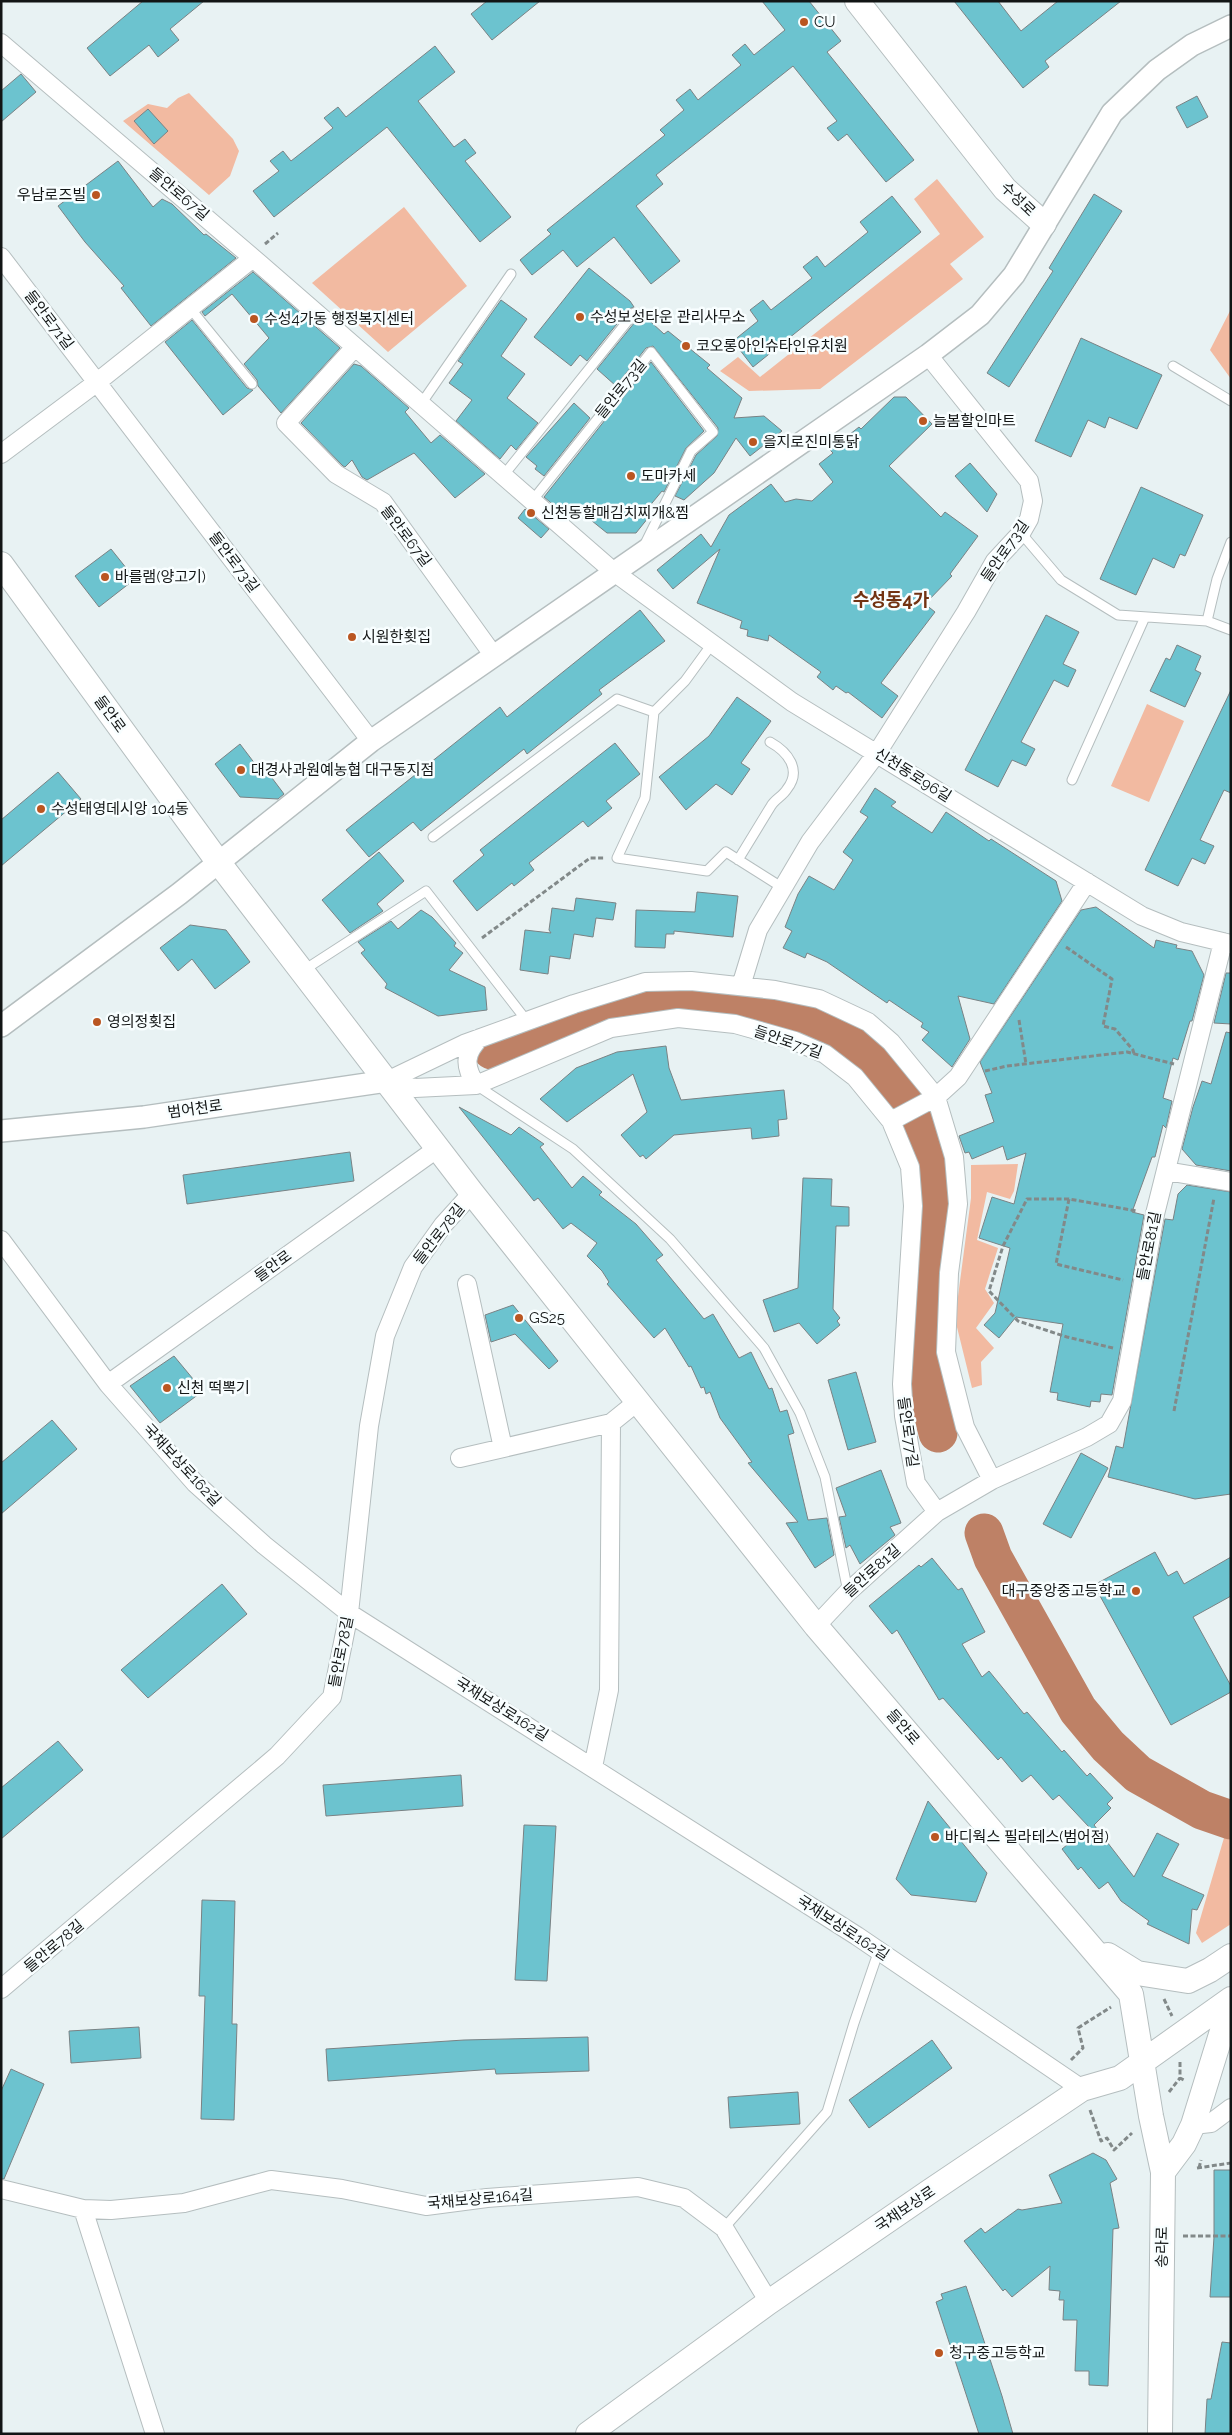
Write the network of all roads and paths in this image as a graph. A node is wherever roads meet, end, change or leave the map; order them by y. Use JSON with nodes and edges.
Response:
{"nodes":[{"id":1,"x":857,"y":1,"type":"edge"},
{"id":2,"x":1231,"y":26,"type":"edge"},
{"id":3,"x":1,"y":43,"type":"edge"},
{"id":4,"x":1044,"y":224,"type":"junction"},
{"id":5,"x":1,"y":257,"type":"edge"},
{"id":6,"x":253,"y":258,"type":"junction"},
{"id":7,"x":511,"y":274,"type":"dead end"},
{"id":8,"x":190,"y":308,"type":"junction"},
{"id":9,"x":634,"y":313,"type":"dead end"},
{"id":10,"x":355,"y":347,"type":"junction"},
{"id":11,"x":928,"y":355,"type":"junction"},
{"id":12,"x":1174,"y":366,"type":"dead end"},
{"id":13,"x":96,"y":383,"type":"junction"},
{"id":14,"x":252,"y":384,"type":"dead end"},
{"id":15,"x":1231,"y":401,"type":"edge"},
{"id":16,"x":421,"y":404,"type":"junction"},
{"id":17,"x":1,"y":454,"type":"edge"},
{"id":18,"x":504,"y":476,"type":"junction"},
{"id":19,"x":532,"y":501,"type":"junction"},
{"id":20,"x":1021,"y":533,"type":"junction"},
{"id":21,"x":1231,"y":542,"type":"edge"},
{"id":22,"x":641,"y":554,"type":"junction"},
{"id":23,"x":1,"y":564,"type":"edge"},
{"id":24,"x":614,"y":572,"type":"junction"},
{"id":25,"x":1145,"y":617,"type":"junction"},
{"id":26,"x":1207,"y":621,"type":"junction"},
{"id":27,"x":1231,"y":630,"type":"edge"},
{"id":28,"x":712,"y":644,"type":"junction"},
{"id":29,"x":494,"y":656,"type":"junction"},
{"id":30,"x":654,"y":712,"type":"junction"},
{"id":31,"x":371,"y":742,"type":"junction"},
{"id":32,"x":770,"y":742,"type":"dead end"},
{"id":33,"x":877,"y":753,"type":"junction"},
{"id":34,"x":1072,"y":780,"type":"dead end"},
{"id":35,"x":433,"y":837,"type":"dead end"},
{"id":36,"x":617,"y":858,"type":"junction"},
{"id":37,"x":738,"y":860,"type":"junction"},
{"id":38,"x":219,"y":863,"type":"junction"},
{"id":39,"x":1087,"y":882,"type":"junction"},
{"id":40,"x":783,"y":888,"type":"junction"},
{"id":41,"x":1051,"y":936,"type":"junction"},
{"id":42,"x":1227,"y":943,"type":"edge"},
{"id":43,"x":469,"y":947,"type":"junction"},
{"id":44,"x":302,"y":972,"type":"junction"},
{"id":45,"x":741,"y":986,"type":"junction"},
{"id":46,"x":1014,"y":992,"type":"junction"},
{"id":47,"x":527,"y":1021,"type":"junction"},
{"id":48,"x":1,"y":1026,"type":"edge"},
{"id":49,"x":480,"y":1038,"type":"junction"},
{"id":50,"x":1134,"y":1054,"type":"junction"},
{"id":51,"x":1026,"y":1064,"type":"junction"},
{"id":52,"x":1191,"y":1069,"type":"junction"},
{"id":53,"x":958,"y":1077,"type":"junction"},
{"id":54,"x":387,"y":1081,"type":"junction"},
{"id":55,"x":476,"y":1085,"type":"junction"},
{"id":56,"x":936,"y":1097,"type":"junction"},
{"id":57,"x":892,"y":1121,"type":"junction"},
{"id":58,"x":1,"y":1131,"type":"edge"},
{"id":59,"x":438,"y":1148,"type":"junction"},
{"id":60,"x":1166,"y":1171,"type":"junction"},
{"id":61,"x":1224,"y":1181,"type":"edge"},
{"id":62,"x":472,"y":1193,"type":"junction"},
{"id":63,"x":1069,"y":1199,"type":"junction"},
{"id":64,"x":1155,"y":1214,"type":"junction"},
{"id":65,"x":1,"y":1240,"type":"edge"},
{"id":66,"x":467,"y":1284,"type":"dead end"},
{"id":67,"x":1141,"y":1284,"type":"junction"},
{"id":68,"x":1132,"y":1350,"type":"junction"},
{"id":69,"x":108,"y":1384,"type":"junction"},
{"id":70,"x":638,"y":1402,"type":"junction"},
{"id":71,"x":1174,"y":1411,"type":"dead end"},
{"id":72,"x":611,"y":1423,"type":"junction"},
{"id":73,"x":503,"y":1448,"type":"junction"},
{"id":74,"x":460,"y":1458,"type":"dead end"},
{"id":75,"x":992,"y":1480,"type":"junction"},
{"id":76,"x":934,"y":1516,"type":"junction"},
{"id":77,"x":848,"y":1592,"type":"junction"},
{"id":78,"x":350,"y":1613,"type":"junction"},
{"id":79,"x":816,"y":1626,"type":"junction"},
{"id":80,"x":593,"y":1767,"type":"junction"},
{"id":81,"x":1089,"y":1942,"type":"junction"},
{"id":82,"x":879,"y":1950,"type":"junction"},
{"id":83,"x":1231,"y":1956,"type":"edge"},
{"id":84,"x":1,"y":1989,"type":"edge"},
{"id":85,"x":1231,"y":2001,"type":"edge"},
{"id":86,"x":1142,"y":2062,"type":"junction"},
{"id":87,"x":1082,"y":2089,"type":"junction"},
{"id":88,"x":1231,"y":2108,"type":"edge"},
{"id":89,"x":1193,"y":2126,"type":"junction"},
{"id":90,"x":1231,"y":2163,"type":"edge"},
{"id":91,"x":1165,"y":2171,"type":"junction"},
{"id":92,"x":1,"y":2189,"type":"edge"},
{"id":93,"x":83,"y":2209,"type":"junction"},
{"id":94,"x":724,"y":2228,"type":"junction"},
{"id":95,"x":1231,"y":2236,"type":"edge"},
{"id":96,"x":1163,"y":2237,"type":"junction"},
{"id":97,"x":769,"y":2302,"type":"junction"},
{"id":98,"x":155,"y":2434,"type":"edge"},
{"id":99,"x":588,"y":2434,"type":"edge"},
{"id":100,"x":1160,"y":2434,"type":"edge"}],
"edges":[{"from":1,"to":4,"type":"main road","name":"수성로"},
{"from":2,"to":4,"type":"street","name":"수성로"},
{"from":3,"to":6,"type":"street","name":"들안로67길"},
{"from":4,"to":11,"type":"street"},
{"from":5,"to":13,"type":"street","name":"들안로71길"},
{"from":6,"to":8,"type":"street"},
{"from":6,"to":10,"type":"street","name":"들안로67길"},
{"from":7,"to":16,"type":"lane"},
{"from":8,"to":13,"type":"street"},
{"from":8,"to":14,"type":"lane"},
{"from":9,"to":18,"type":"lane"},
{"from":10,"to":16,"type":"street","name":"들안로67길"},
{"from":10,"to":29,"type":"street","name":"들안로67길"},
{"from":11,"to":20,"type":"street","name":"들안로73길"},
{"from":11,"to":22,"type":"street"},
{"from":12,"to":15,"type":"lane"},
{"from":13,"to":17,"type":"street"},
{"from":13,"to":31,"type":"street","name":"들안로73길"},
{"from":16,"to":18,"type":"street","name":"들안로67길"},
{"from":18,"to":19,"type":"street","name":"들안로67길"},
{"from":19,"to":22,"type":"lane","name":"들안로73길"},
{"from":19,"to":24,"type":"street","name":"들안로67길"},
{"from":20,"to":25,"type":"lane"},
{"from":20,"to":33,"type":"street","name":"들안로73길"},
{"from":21,"to":26,"type":"lane"},
{"from":22,"to":24,"type":"street"},
{"from":23,"to":38,"type":"main road","name":"들안로"},
{"from":24,"to":28,"type":"street","name":"신천동로96길"},
{"from":24,"to":29,"type":"street"},
{"from":25,"to":26,"type":"lane"},
{"from":25,"to":34,"type":"lane"},
{"from":26,"to":27,"type":"lane"},
{"from":28,"to":30,"type":"lane"},
{"from":28,"to":33,"type":"street","name":"신천동로96길"},
{"from":29,"to":31,"type":"street"},
{"from":30,"to":35,"type":"lane"},
{"from":30,"to":36,"type":"lane"},
{"from":31,"to":38,"type":"street"},
{"from":32,"to":37,"type":"lane"},
{"from":33,"to":39,"type":"street","name":"신천동로96길"},
{"from":33,"to":40,"type":"street","name":"들안로73길"},
{"from":36,"to":37,"type":"lane"},
{"from":36,"to":43,"type":"path"},
{"from":37,"to":40,"type":"lane"},
{"from":38,"to":44,"type":"main road","name":"들안로"},
{"from":38,"to":48,"type":"street"},
{"from":39,"to":41,"type":"street"},
{"from":39,"to":42,"type":"street","name":"신천동로96길"},
{"from":40,"to":45,"type":"street","name":"들안로73길"},
{"from":41,"to":46,"type":"street"},
{"from":41,"to":50,"type":"path"},
{"from":42,"to":52,"type":"street","name":"들안로81길"},
{"from":43,"to":44,"type":"lane"},
{"from":43,"to":47,"type":"lane"},
{"from":44,"to":54,"type":"main road","name":"들안로"},
{"from":45,"to":47,"type":"street"},
{"from":45,"to":56,"type":"street"},
{"from":46,"to":51,"type":"path"},
{"from":46,"to":53,"type":"street"},
{"from":47,"to":49,"type":"street"},
{"from":49,"to":54,"type":"street"},
{"from":49,"to":55,"type":"street"},
{"from":50,"to":51,"type":"path"},
{"from":50,"to":52,"type":"path"},
{"from":51,"to":53,"type":"path"},
{"from":52,"to":60,"type":"street","name":"들안로81길"},
{"from":53,"to":56,"type":"street"},
{"from":54,"to":55,"type":"street","name":"들안로77길"},
{"from":54,"to":58,"type":"street","name":"범어천로"},
{"from":54,"to":59,"type":"main road","name":"들안로"},
{"from":55,"to":57,"type":"street","name":"들안로77길"},
{"from":55,"to":77,"type":"lane"},
{"from":56,"to":57,"type":"street"},
{"from":56,"to":75,"type":"street"},
{"from":57,"to":76,"type":"street","name":"들안로77길"},
{"from":59,"to":62,"type":"main road","name":"들안로"},
{"from":59,"to":69,"type":"street","name":"들안로"},
{"from":60,"to":61,"type":"street"},
{"from":60,"to":64,"type":"street","name":"들안로81길"},
{"from":61,"to":71,"type":"path"},
{"from":62,"to":70,"type":"main road","name":"들안로"},
{"from":62,"to":78,"type":"street","name":"들안로78길"},
{"from":63,"to":64,"type":"path"},
{"from":63,"to":67,"type":"path"},
{"from":63,"to":68,"type":"path"},
{"from":64,"to":67,"type":"street","name":"들안로81길"},
{"from":65,"to":69,"type":"street","name":"국채보상로162길"},
{"from":66,"to":73,"type":"street"},
{"from":67,"to":68,"type":"street","name":"들안로81길"},
{"from":68,"to":75,"type":"street","name":"들안로81길"},
{"from":69,"to":78,"type":"street","name":"국채보상로162길"},
{"from":70,"to":72,"type":"street"},
{"from":70,"to":79,"type":"main road","name":"들안로"},
{"from":72,"to":73,"type":"street"},
{"from":72,"to":80,"type":"street"},
{"from":73,"to":74,"type":"street"},
{"from":75,"to":76,"type":"street","name":"들안로81길"},
{"from":76,"to":77,"type":"street","name":"들안로81길"},
{"from":77,"to":79,"type":"street","name":"들안로81길"},
{"from":78,"to":80,"type":"street","name":"국채보상로162길"},
{"from":78,"to":84,"type":"street","name":"들안로78길"},
{"from":79,"to":81,"type":"main road","name":"들안로"},
{"from":80,"to":82,"type":"street","name":"국채보상로162길"},
{"from":81,"to":83,"type":"main road"},
{"from":81,"to":86,"type":"main road","name":"들안로"},
{"from":82,"to":87,"type":"street","name":"국채보상로162길"},
{"from":82,"to":94,"type":"lane"},
{"from":85,"to":86,"type":"main road","name":"국채보상로"},
{"from":85,"to":89,"type":"main road"},
{"from":86,"to":87,"type":"main road","name":"국채보상로"},
{"from":86,"to":91,"type":"main road","name":"송라로"},
{"from":87,"to":97,"type":"main road","name":"국채보상로"},
{"from":88,"to":89,"type":"street"},
{"from":89,"to":91,"type":"main road"},
{"from":90,"to":91,"type":"path"},
{"from":91,"to":96,"type":"main road","name":"송라로"},
{"from":92,"to":93,"type":"street","name":"국채보상로164길"},
{"from":93,"to":94,"type":"street","name":"국채보상로164길"},
{"from":93,"to":98,"type":"street"},
{"from":94,"to":97,"type":"street","name":"국채보상로164길"},
{"from":95,"to":96,"type":"path"},
{"from":96,"to":100,"type":"main road","name":"송라로"},
{"from":97,"to":99,"type":"main road","name":"국채보상로"}]}
